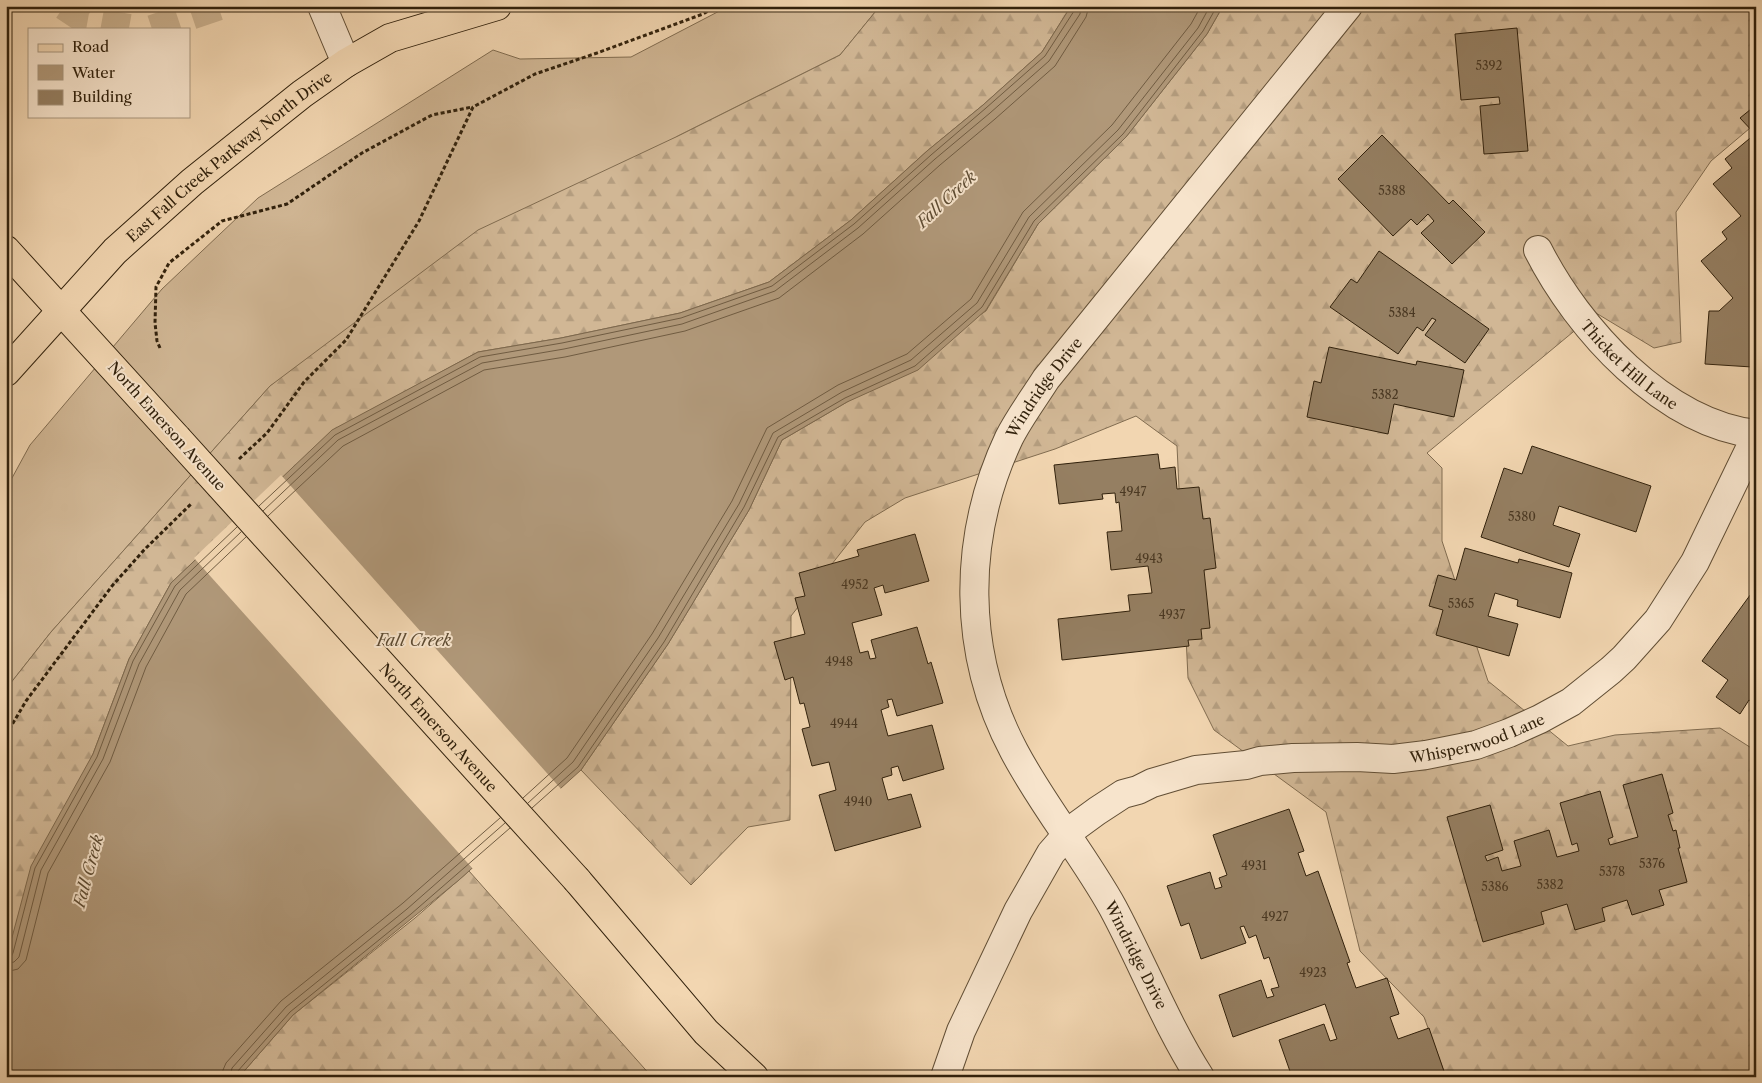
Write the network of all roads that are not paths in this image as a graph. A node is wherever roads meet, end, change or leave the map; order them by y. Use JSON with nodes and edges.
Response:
{"nodes":[{"id":1,"x":322,"y":6,"type":"edge"},
{"id":2,"x":497,"y":6,"type":"edge"},
{"id":3,"x":1348,"y":6,"type":"edge"},
{"id":4,"x":346,"y":63,"type":"junction"},
{"id":5,"x":6,"y":250,"type":"edge"},
{"id":6,"x":1538,"y":250,"type":"dead end"},
{"id":7,"x":61,"y":311,"type":"junction"},
{"id":8,"x":6,"y":372,"type":"edge"},
{"id":9,"x":1756,"y":435,"type":"edge"},
{"id":10,"x":1068,"y":835,"type":"junction"},
{"id":11,"x":754,"y":1077,"type":"edge"},
{"id":12,"x":945,"y":1077,"type":"edge"},
{"id":13,"x":1200,"y":1077,"type":"edge"}],
"edges":[{"from":1,"to":4,"type":"street"},
{"from":2,"to":4,"type":"main road","name":"East Fall Creek Parkway North Drive"},
{"from":3,"to":10,"type":"street","name":"Windridge Drive"},
{"from":4,"to":7,"type":"main road","name":"East Fall Creek Parkway North Drive"},
{"from":5,"to":7,"type":"main road","name":"North Emerson Avenue"},
{"from":6,"to":9,"type":"street","name":"Thicket Hill Lane"},
{"from":7,"to":8,"type":"main road","name":"East Fall Creek Parkway North Drive"},
{"from":7,"to":11,"type":"main road","name":"North Emerson Avenue","bridge":true},
{"from":9,"to":10,"type":"street","name":"Whisperwood Lane"},
{"from":10,"to":12,"type":"street"},
{"from":10,"to":13,"type":"street","name":"Windridge Drive"}]}
